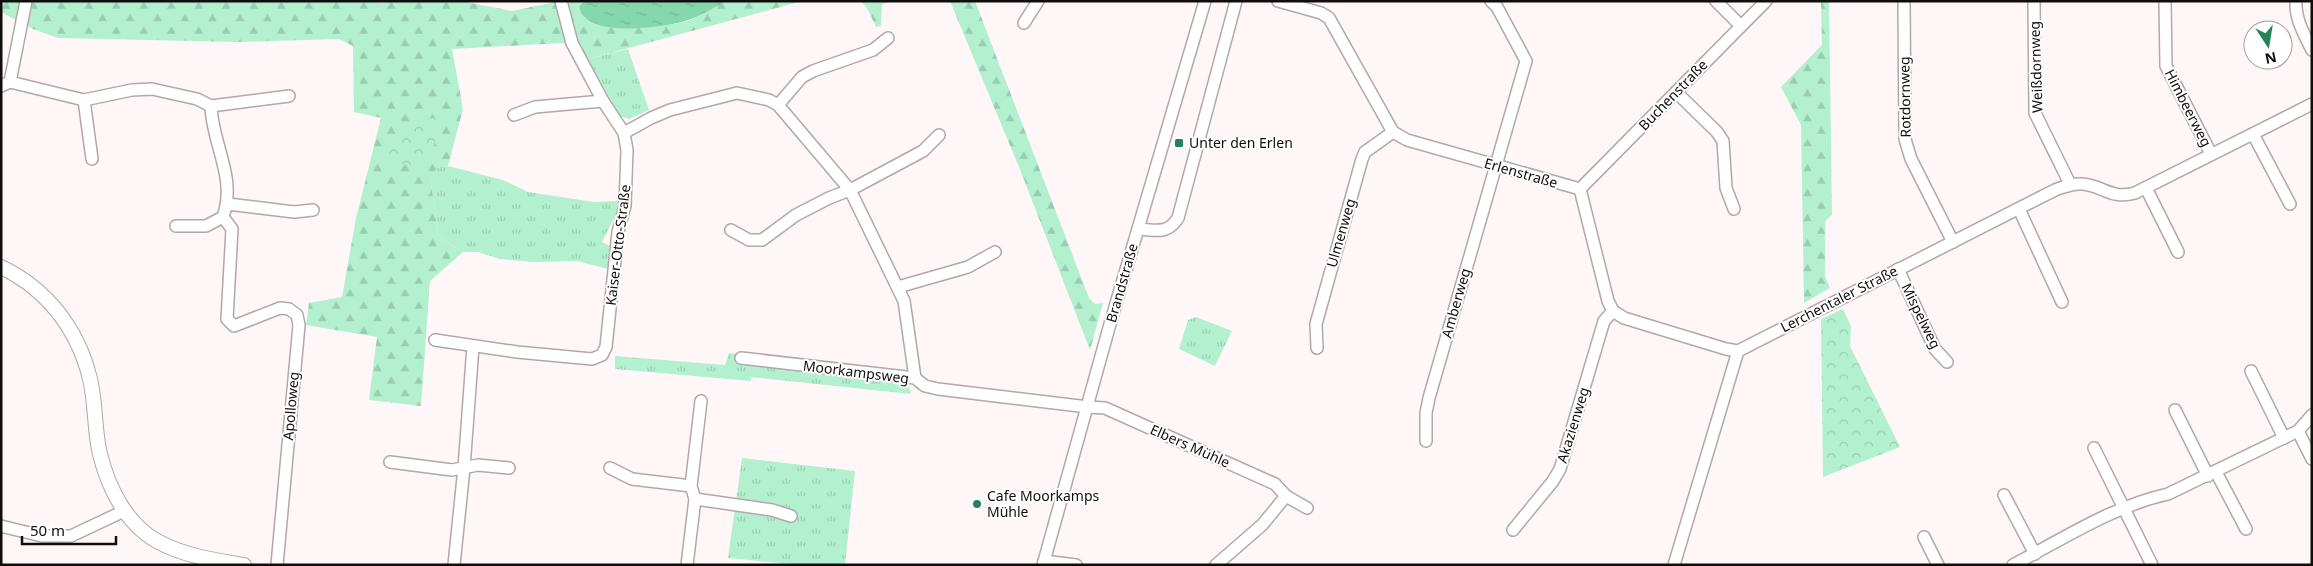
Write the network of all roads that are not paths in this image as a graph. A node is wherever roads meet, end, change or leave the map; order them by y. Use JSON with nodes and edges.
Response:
{"nodes":[{"id":1,"x":26,"y":1,"type":"edge"},
{"id":2,"x":561,"y":1,"type":"edge"},
{"id":3,"x":1038,"y":1,"type":"edge"},
{"id":4,"x":1205,"y":1,"type":"edge"},
{"id":5,"x":1236,"y":1,"type":"edge"},
{"id":6,"x":1278,"y":1,"type":"edge"},
{"id":7,"x":1491,"y":1,"type":"edge"},
{"id":8,"x":1716,"y":1,"type":"edge"},
{"id":9,"x":1766,"y":1,"type":"edge"},
{"id":10,"x":1904,"y":1,"type":"edge"},
{"id":11,"x":2034,"y":1,"type":"edge"},
{"id":12,"x":2165,"y":1,"type":"edge"},
{"id":13,"x":2296,"y":1,"type":"edge"},
{"id":14,"x":1024,"y":23,"type":"dead end"},
{"id":15,"x":1741,"y":26,"type":"junction"},
{"id":16,"x":888,"y":38,"type":"dead end"},
{"id":17,"x":2312,"y":50,"type":"edge"},
{"id":18,"x":6,"y":84,"type":"edge"},
{"id":19,"x":1676,"y":92,"type":"junction"},
{"id":20,"x":289,"y":96,"type":"dead end"},
{"id":21,"x":84,"y":100,"type":"junction"},
{"id":22,"x":603,"y":101,"type":"junction"},
{"id":23,"x":2312,"y":104,"type":"edge"},
{"id":24,"x":778,"y":105,"type":"junction"},
{"id":25,"x":211,"y":106,"type":"junction"},
{"id":26,"x":514,"y":115,"type":"dead end"},
{"id":27,"x":1393,"y":132,"type":"junction"},
{"id":28,"x":624,"y":134,"type":"junction"},
{"id":29,"x":2253,"y":134,"type":"junction"},
{"id":30,"x":938,"y":135,"type":"dead end"},
{"id":31,"x":2211,"y":154,"type":"junction"},
{"id":32,"x":92,"y":159,"type":"dead end"},
{"id":33,"x":1495,"y":166,"type":"junction"},
{"id":34,"x":2070,"y":184,"type":"junction"},
{"id":35,"x":2146,"y":188,"type":"junction"},
{"id":36,"x":850,"y":190,"type":"junction"},
{"id":37,"x":1580,"y":190,"type":"junction"},
{"id":38,"x":228,"y":204,"type":"junction"},
{"id":39,"x":2290,"y":204,"type":"dead end"},
{"id":40,"x":1734,"y":209,"type":"dead end"},
{"id":41,"x":2019,"y":209,"type":"junction"},
{"id":42,"x":313,"y":210,"type":"dead end"},
{"id":43,"x":223,"y":217,"type":"junction"},
{"id":44,"x":176,"y":226,"type":"dead end"},
{"id":45,"x":1138,"y":229,"type":"junction"},
{"id":46,"x":731,"y":230,"type":"dead end"},
{"id":47,"x":1953,"y":242,"type":"junction"},
{"id":48,"x":995,"y":252,"type":"dead end"},
{"id":49,"x":2178,"y":252,"type":"dead end"},
{"id":50,"x":1,"y":267,"type":"edge"},
{"id":51,"x":1898,"y":269,"type":"junction"},
{"id":52,"x":898,"y":287,"type":"junction"},
{"id":53,"x":2062,"y":302,"type":"dead end"},
{"id":54,"x":1613,"y":311,"type":"junction"},
{"id":55,"x":435,"y":340,"type":"dead end"},
{"id":56,"x":473,"y":346,"type":"junction"},
{"id":57,"x":1317,"y":348,"type":"dead end"},
{"id":58,"x":1738,"y":351,"type":"junction"},
{"id":59,"x":742,"y":358,"type":"dead end"},
{"id":60,"x":1947,"y":362,"type":"dead end"},
{"id":61,"x":2252,"y":371,"type":"dead end"},
{"id":62,"x":915,"y":378,"type":"junction"},
{"id":63,"x":701,"y":401,"type":"dead end"},
{"id":64,"x":1088,"y":407,"type":"junction"},
{"id":65,"x":2175,"y":410,"type":"dead end"},
{"id":66,"x":2312,"y":415,"type":"edge"},
{"id":67,"x":2298,"y":431,"type":"junction"},
{"id":68,"x":2284,"y":438,"type":"junction"},
{"id":69,"x":1426,"y":441,"type":"dead end"},
{"id":70,"x":2094,"y":448,"type":"dead end"},
{"id":71,"x":2312,"y":459,"type":"edge"},
{"id":72,"x":390,"y":462,"type":"dead end"},
{"id":73,"x":464,"y":468,"type":"junction"},
{"id":74,"x":509,"y":468,"type":"dead end"},
{"id":75,"x":610,"y":468,"type":"dead end"},
{"id":76,"x":2212,"y":474,"type":"junction"},
{"id":77,"x":691,"y":486,"type":"junction"},
{"id":78,"x":2004,"y":495,"type":"dead end"},
{"id":79,"x":1286,"y":496,"type":"junction"},
{"id":80,"x":695,"y":498,"type":"junction"},
{"id":81,"x":1308,"y":508,"type":"dead end"},
{"id":82,"x":2124,"y":508,"type":"junction"},
{"id":83,"x":124,"y":511,"type":"junction"},
{"id":84,"x":791,"y":516,"type":"dead end"},
{"id":85,"x":2,"y":526,"type":"edge"},
{"id":86,"x":2246,"y":529,"type":"dead end"},
{"id":87,"x":1514,"y":530,"type":"dead end"},
{"id":88,"x":1924,"y":536,"type":"dead end"},
{"id":89,"x":2034,"y":554,"type":"junction"},
{"id":90,"x":1044,"y":563,"type":"edge"},
{"id":91,"x":244,"y":565,"type":"edge"},
{"id":92,"x":277,"y":565,"type":"edge"},
{"id":93,"x":454,"y":565,"type":"edge"},
{"id":94,"x":687,"y":565,"type":"edge"},
{"id":95,"x":1076,"y":565,"type":"edge"},
{"id":96,"x":1216,"y":565,"type":"edge"},
{"id":97,"x":1674,"y":565,"type":"edge"},
{"id":98,"x":1938,"y":565,"type":"edge"},
{"id":99,"x":2013,"y":565,"type":"edge"},
{"id":100,"x":2152,"y":565,"type":"edge"}],
"edges":[{"from":1,"to":18,"type":"street"},
{"from":2,"to":22,"type":"street","name":"Kaiser-Otto-Straße"},
{"from":3,"to":14,"type":"street"},
{"from":4,"to":45,"type":"street","name":"Brandstraße"},
{"from":5,"to":45,"type":"street"},
{"from":6,"to":27,"type":"street"},
{"from":7,"to":33,"type":"street","name":"Amberweg"},
{"from":8,"to":15,"type":"street"},
{"from":9,"to":15,"type":"street","name":"Buchenstraße"},
{"from":10,"to":47,"type":"street","name":"Rotdornweg"},
{"from":11,"to":34,"type":"street","name":"Weißdornweg"},
{"from":12,"to":31,"type":"street","name":"Himbeerweg"},
{"from":13,"to":17,"type":"street"},
{"from":15,"to":19,"type":"street","name":"Buchenstraße"},
{"from":16,"to":24,"type":"street"},
{"from":18,"to":21,"type":"street"},
{"from":19,"to":37,"type":"street","name":"Buchenstraße"},
{"from":19,"to":40,"type":"street"},
{"from":20,"to":25,"type":"street"},
{"from":21,"to":25,"type":"street"},
{"from":21,"to":32,"type":"street"},
{"from":22,"to":26,"type":"street"},
{"from":22,"to":28,"type":"street","name":"Kaiser-Otto-Straße"},
{"from":23,"to":29,"type":"street"},
{"from":24,"to":28,"type":"street"},
{"from":24,"to":36,"type":"street"},
{"from":25,"to":38,"type":"street"},
{"from":27,"to":33,"type":"street","name":"Erlenstraße"},
{"from":27,"to":57,"type":"street","name":"Ulmenweg"},
{"from":28,"to":56,"type":"street","name":"Kaiser-Otto-Straße"},
{"from":29,"to":31,"type":"street"},
{"from":29,"to":39,"type":"street"},
{"from":30,"to":36,"type":"street"},
{"from":31,"to":35,"type":"street"},
{"from":33,"to":37,"type":"street","name":"Erlenstraße"},
{"from":33,"to":69,"type":"street","name":"Amberweg"},
{"from":34,"to":35,"type":"street"},
{"from":34,"to":41,"type":"street","name":"Lerchentaler Straße"},
{"from":35,"to":49,"type":"street"},
{"from":36,"to":46,"type":"street"},
{"from":36,"to":52,"type":"street"},
{"from":37,"to":54,"type":"street"},
{"from":38,"to":42,"type":"street"},
{"from":38,"to":43,"type":"street"},
{"from":41,"to":47,"type":"street","name":"Lerchentaler Straße"},
{"from":41,"to":53,"type":"street"},
{"from":43,"to":44,"type":"street"},
{"from":43,"to":92,"type":"street","name":"Apolloweg"},
{"from":45,"to":64,"type":"street","name":"Brandstraße"},
{"from":47,"to":51,"type":"street","name":"Lerchentaler Straße"},
{"from":48,"to":52,"type":"street"},
{"from":50,"to":83,"type":"street"},
{"from":51,"to":58,"type":"street","name":"Lerchentaler Straße"},
{"from":51,"to":60,"type":"street","name":"Mispelweg"},
{"from":52,"to":62,"type":"street"},
{"from":54,"to":58,"type":"street"},
{"from":54,"to":87,"type":"street","name":"Akazienweg"},
{"from":55,"to":56,"type":"street"},
{"from":56,"to":73,"type":"street"},
{"from":58,"to":97,"type":"street"},
{"from":59,"to":62,"type":"street","name":"Moorkampsweg"},
{"from":61,"to":68,"type":"street"},
{"from":62,"to":64,"type":"street","name":"Moorkampsweg"},
{"from":63,"to":77,"type":"street"},
{"from":64,"to":79,"type":"street","name":"Elbers Mühle"},
{"from":64,"to":90,"type":"street","name":"Brandstraße"},
{"from":65,"to":76,"type":"street"},
{"from":66,"to":67,"type":"street"},
{"from":67,"to":68,"type":"street"},
{"from":67,"to":71,"type":"street"},
{"from":68,"to":76,"type":"street"},
{"from":70,"to":82,"type":"street"},
{"from":72,"to":73,"type":"street"},
{"from":73,"to":74,"type":"street"},
{"from":73,"to":93,"type":"street"},
{"from":75,"to":77,"type":"street"},
{"from":76,"to":82,"type":"street"},
{"from":76,"to":86,"type":"street"},
{"from":77,"to":80,"type":"street"},
{"from":78,"to":89,"type":"street"},
{"from":79,"to":81,"type":"street","name":"Elbers Mühle"},
{"from":79,"to":96,"type":"street"},
{"from":80,"to":84,"type":"street"},
{"from":80,"to":94,"type":"street"},
{"from":82,"to":89,"type":"street"},
{"from":82,"to":100,"type":"street"},
{"from":83,"to":85,"type":"street"},
{"from":83,"to":91,"type":"street"},
{"from":88,"to":98,"type":"street"},
{"from":89,"to":99,"type":"street"},
{"from":90,"to":95,"type":"street"}]}
